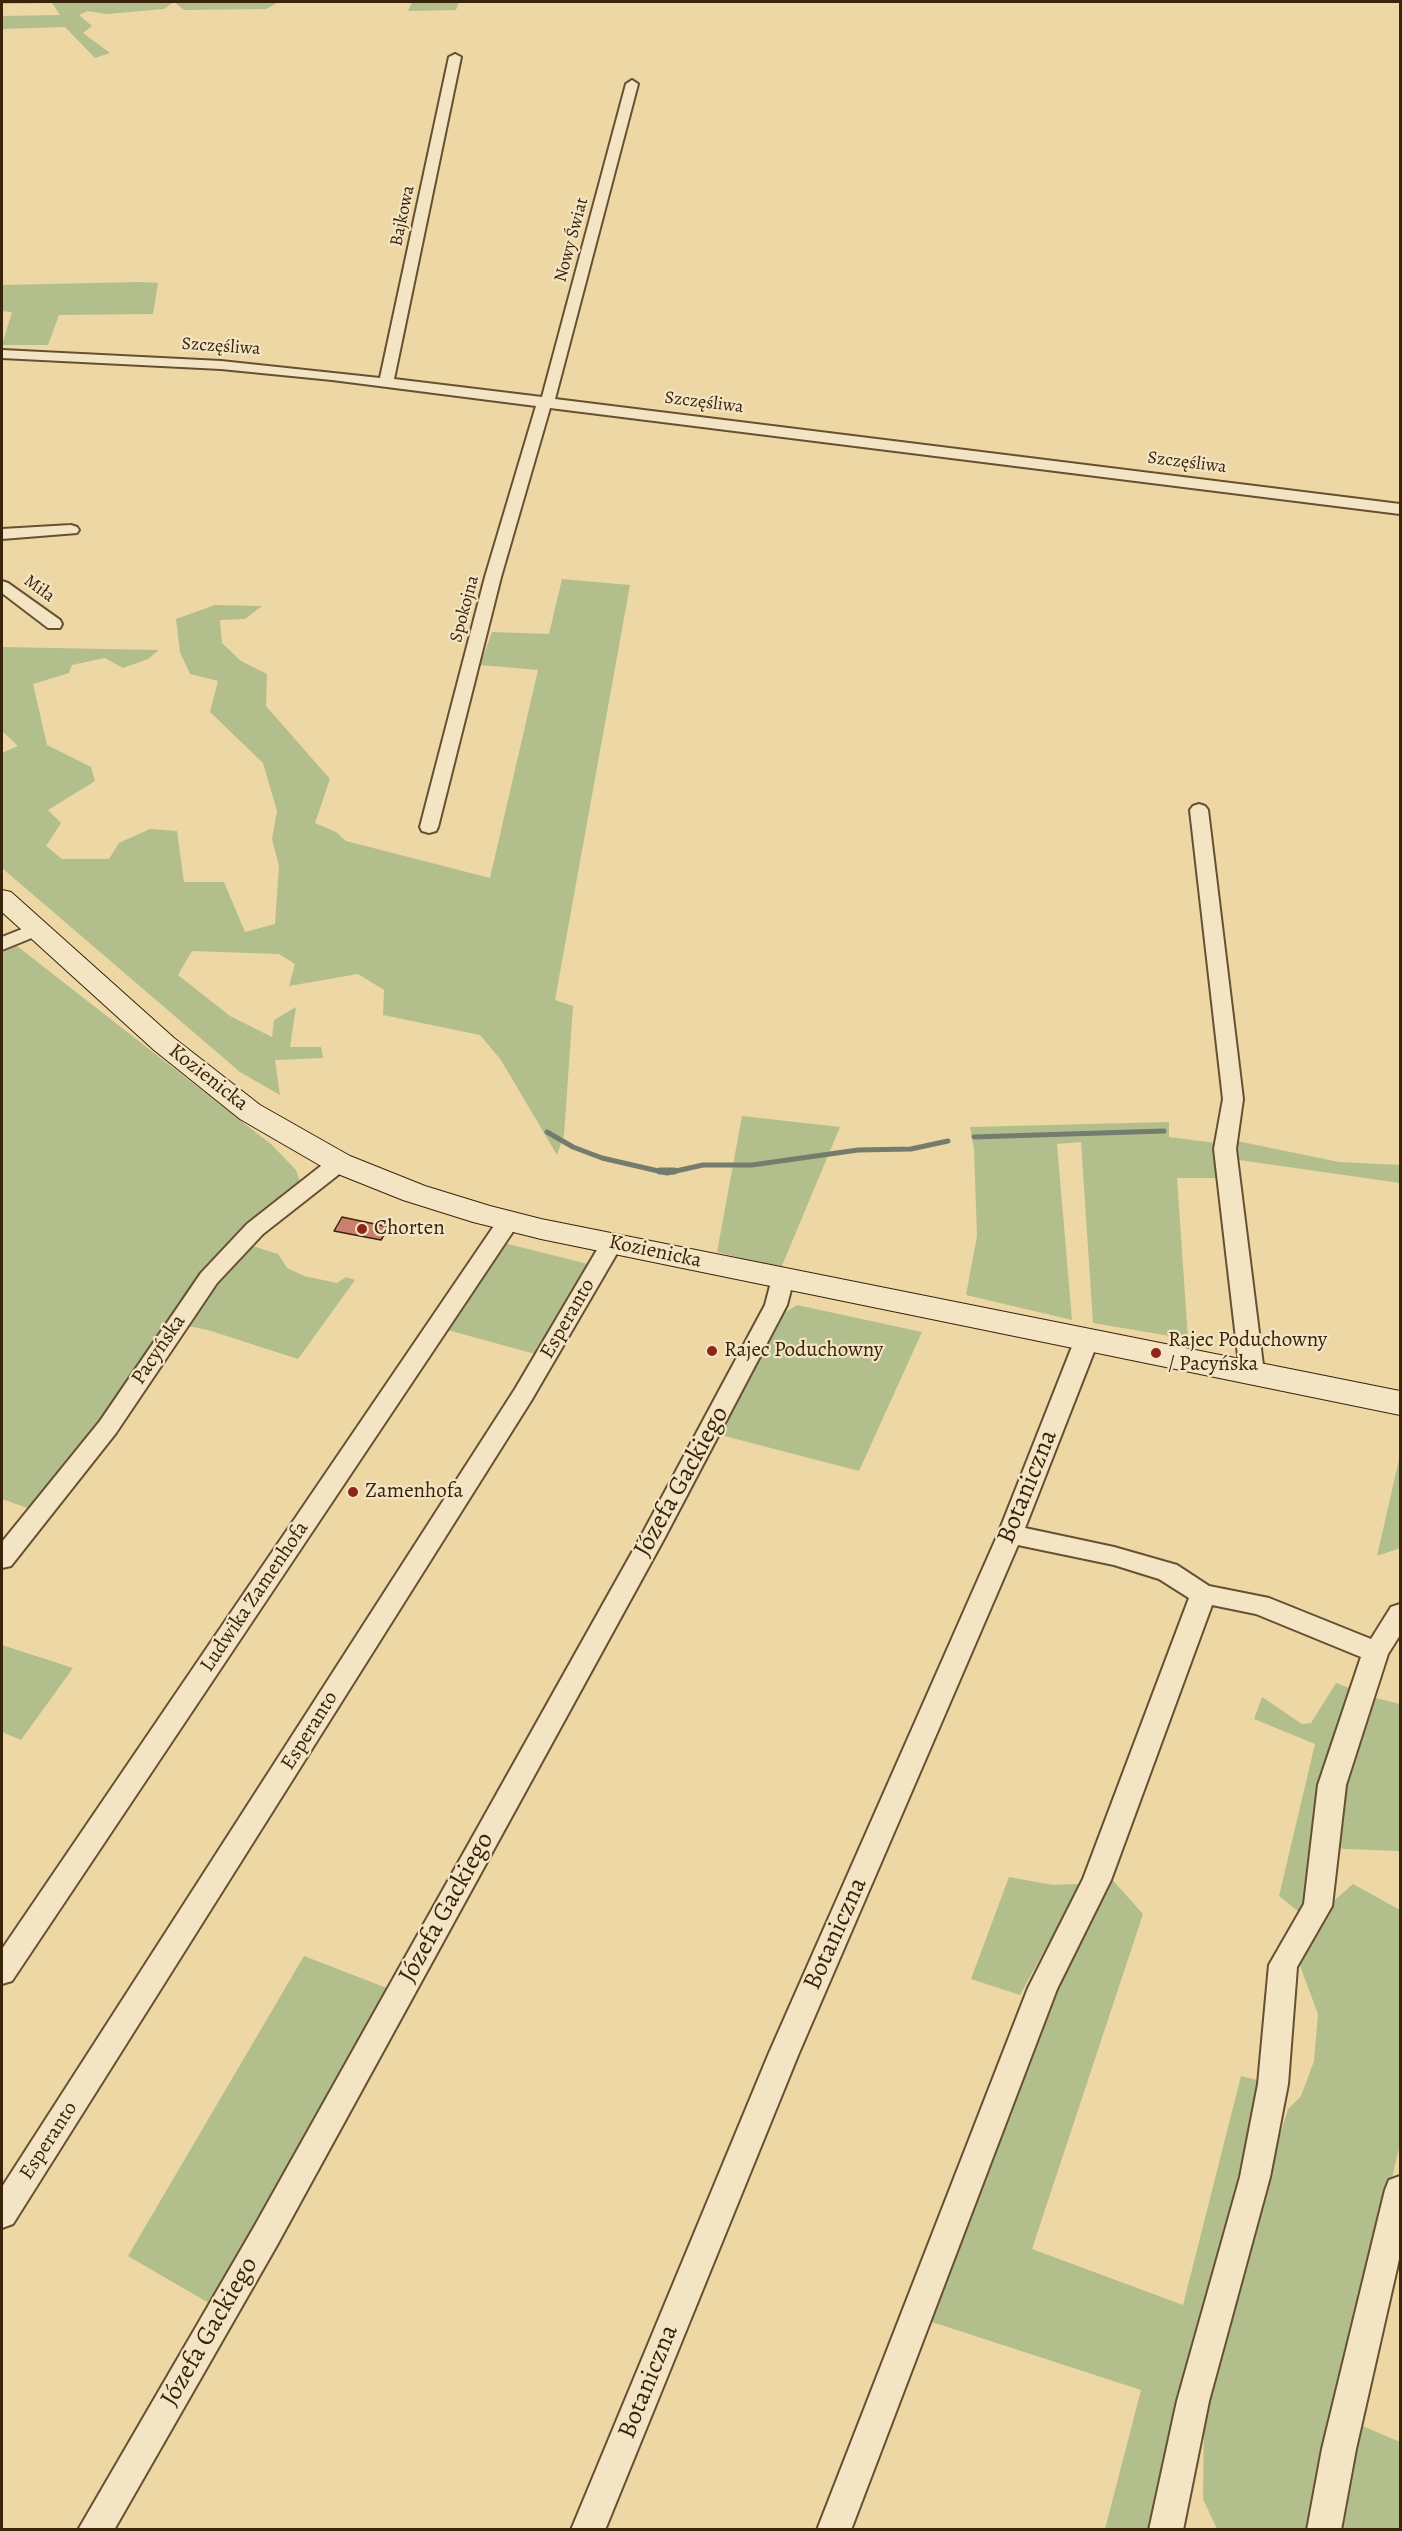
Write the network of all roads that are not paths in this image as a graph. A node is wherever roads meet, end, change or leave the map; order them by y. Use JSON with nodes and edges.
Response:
{"nodes":[{"id":1,"x":455,"y":57,"type":"dead end"},
{"id":2,"x":632,"y":84,"type":"dead end"},
{"id":3,"x":2,"y":354,"type":"edge"},
{"id":4,"x":386,"y":383,"type":"junction"},
{"id":5,"x":544,"y":403,"type":"junction"},
{"id":6,"x":1401,"y":510,"type":"edge"},
{"id":7,"x":71,"y":530,"type":"dead end"},
{"id":8,"x":2,"y":534,"type":"edge"},
{"id":9,"x":2,"y":586,"type":"edge"},
{"id":10,"x":54,"y":624,"type":"dead end"},
{"id":11,"x":1199,"y":810,"type":"dead end"},
{"id":12,"x":429,"y":827,"type":"dead end"},
{"id":13,"x":2,"y":898,"type":"edge"},
{"id":14,"x":37,"y":929,"type":"junction"},
{"id":15,"x":2,"y":944,"type":"edge"},
{"id":16,"x":339,"y":1163,"type":"junction"},
{"id":17,"x":508,"y":1222,"type":"junction"},
{"id":18,"x":612,"y":1243,"type":"junction"},
{"id":19,"x":783,"y":1278,"type":"junction"},
{"id":20,"x":1087,"y":1339,"type":"junction"},
{"id":21,"x":1252,"y":1373,"type":"junction"},
{"id":22,"x":1401,"y":1403,"type":"edge"},
{"id":23,"x":1010,"y":1534,"type":"junction"},
{"id":24,"x":2,"y":1559,"type":"edge"},
{"id":25,"x":1203,"y":1594,"type":"junction"},
{"id":26,"x":1401,"y":1614,"type":"edge"},
{"id":27,"x":1376,"y":1652,"type":"junction"},
{"id":28,"x":2,"y":1972,"type":"edge"},
{"id":29,"x":1401,"y":2190,"type":"edge"},
{"id":30,"x":2,"y":2214,"type":"edge"},
{"id":31,"x":94,"y":2529,"type":"edge"},
{"id":32,"x":588,"y":2529,"type":"edge"},
{"id":33,"x":834,"y":2529,"type":"edge"},
{"id":34,"x":1166,"y":2529,"type":"edge"},
{"id":35,"x":1324,"y":2529,"type":"edge"}],
"edges":[{"from":1,"to":4,"type":"street","name":"Bajkowa"},
{"from":2,"to":5,"type":"street","name":"Nowy Świat"},
{"from":3,"to":4,"type":"street","name":"Szczęśliwa"},
{"from":4,"to":5,"type":"street","name":"Szczęśliwa"},
{"from":5,"to":6,"type":"street","name":"Szczęśliwa"},
{"from":5,"to":12,"type":"street","name":"Spokojna"},
{"from":7,"to":8,"type":"street"},
{"from":9,"to":10,"type":"street","name":"Miła"},
{"from":11,"to":21,"type":"street"},
{"from":13,"to":14,"type":"main road","name":"Kozienicka"},
{"from":14,"to":15,"type":"street"},
{"from":14,"to":16,"type":"main road","name":"Kozienicka"},
{"from":16,"to":17,"type":"main road","name":"Kozienicka"},
{"from":16,"to":24,"type":"street","name":"Pacyńska"},
{"from":17,"to":18,"type":"main road","name":"Kozienicka"},
{"from":17,"to":28,"type":"street","name":"Ludwika Zamenhofa"},
{"from":18,"to":19,"type":"main road","name":"Kozienicka"},
{"from":18,"to":30,"type":"street","name":"Esperanto"},
{"from":19,"to":20,"type":"main road","name":"Kozienicka"},
{"from":19,"to":31,"type":"street","name":"Józefa Gackiego"},
{"from":20,"to":21,"type":"main road","name":"Kozienicka"},
{"from":20,"to":23,"type":"street","name":"Botaniczna"},
{"from":21,"to":22,"type":"main road","name":"Kozienicka"},
{"from":23,"to":25,"type":"street"},
{"from":23,"to":32,"type":"street","name":"Botaniczna"},
{"from":25,"to":27,"type":"street"},
{"from":25,"to":33,"type":"street"},
{"from":26,"to":27,"type":"street"},
{"from":27,"to":34,"type":"street"},
{"from":29,"to":35,"type":"street"}]}
